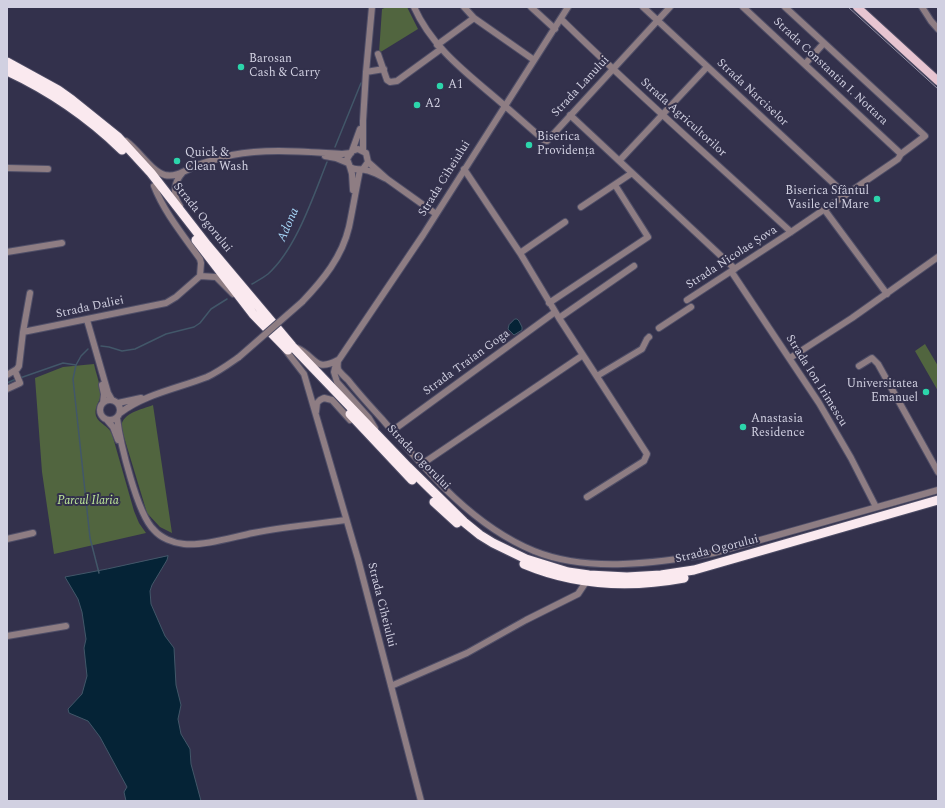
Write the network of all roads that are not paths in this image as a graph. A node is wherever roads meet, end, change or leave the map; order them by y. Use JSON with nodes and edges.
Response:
{"nodes":[{"id":1,"x":372,"y":7,"type":"edge"},
{"id":2,"x":414,"y":7,"type":"edge"},
{"id":3,"x":464,"y":7,"type":"edge"},
{"id":4,"x":531,"y":7,"type":"edge"},
{"id":5,"x":568,"y":7,"type":"edge"},
{"id":6,"x":643,"y":7,"type":"edge"},
{"id":7,"x":670,"y":7,"type":"edge"},
{"id":8,"x":743,"y":7,"type":"edge"},
{"id":9,"x":785,"y":7,"type":"edge"},
{"id":10,"x":857,"y":7,"type":"edge"},
{"id":11,"x":922,"y":7,"type":"edge"},
{"id":12,"x":474,"y":18,"type":"junction"},
{"id":13,"x":561,"y":19,"type":"junction"},
{"id":14,"x":657,"y":20,"type":"junction"},
{"id":15,"x":555,"y":29,"type":"junction"},
{"id":16,"x":938,"y":29,"type":"edge"},
{"id":17,"x":824,"y":43,"type":"junction"},
{"id":18,"x":439,"y":47,"type":"junction"},
{"id":19,"x":378,"y":54,"type":"dead end"},
{"id":20,"x":534,"y":60,"type":"junction"},
{"id":21,"x":7,"y":62,"type":"edge"},
{"id":22,"x":805,"y":64,"type":"junction"},
{"id":23,"x":708,"y":67,"type":"junction"},
{"id":24,"x":384,"y":69,"type":"junction"},
{"id":25,"x":612,"y":69,"type":"junction"},
{"id":26,"x":7,"y":70,"type":"edge"},
{"id":27,"x":366,"y":72,"type":"junction"},
{"id":28,"x":938,"y":81,"type":"edge"},
{"id":29,"x":505,"y":105,"type":"junction"},
{"id":30,"x":663,"y":114,"type":"junction"},
{"id":31,"x":570,"y":115,"type":"junction"},
{"id":32,"x":363,"y":122,"type":"junction"},
{"id":33,"x":118,"y":137,"type":"junction"},
{"id":34,"x":363,"y":151,"type":"junction"},
{"id":35,"x":351,"y":152,"type":"junction"},
{"id":36,"x":314,"y":153,"type":"junction"},
{"id":37,"x":901,"y":154,"type":"junction"},
{"id":38,"x":620,"y":160,"type":"junction"},
{"id":39,"x":368,"y":162,"type":"junction"},
{"id":40,"x":349,"y":165,"type":"junction"},
{"id":41,"x":7,"y":168,"type":"edge"},
{"id":42,"x":48,"y":169,"type":"dead end"},
{"id":43,"x":362,"y":169,"type":"junction"},
{"id":44,"x":464,"y":169,"type":"junction"},
{"id":45,"x":184,"y":171,"type":"junction"},
{"id":46,"x":632,"y":173,"type":"junction"},
{"id":47,"x":387,"y":179,"type":"junction"},
{"id":48,"x":615,"y":185,"type":"junction"},
{"id":49,"x":154,"y":186,"type":"junction"},
{"id":50,"x":846,"y":195,"type":"junction"},
{"id":51,"x":354,"y":197,"type":"junction"},
{"id":52,"x":581,"y":207,"type":"dead end"},
{"id":53,"x":824,"y":209,"type":"junction"},
{"id":54,"x":436,"y":214,"type":"junction"},
{"id":55,"x":565,"y":222,"type":"dead end"},
{"id":56,"x":791,"y":232,"type":"junction"},
{"id":57,"x":62,"y":243,"type":"dead end"},
{"id":58,"x":208,"y":245,"type":"junction"},
{"id":59,"x":7,"y":252,"type":"edge"},
{"id":60,"x":520,"y":253,"type":"junction"},
{"id":61,"x":938,"y":258,"type":"edge"},
{"id":62,"x":634,"y":266,"type":"dead end"},
{"id":63,"x":733,"y":270,"type":"junction"},
{"id":64,"x":200,"y":276,"type":"junction"},
{"id":65,"x":30,"y":293,"type":"dead end"},
{"id":66,"x":887,"y":294,"type":"junction"},
{"id":67,"x":687,"y":300,"type":"dead end"},
{"id":68,"x":549,"y":303,"type":"junction"},
{"id":69,"x":691,"y":307,"type":"dead end"},
{"id":70,"x":554,"y":312,"type":"junction"},
{"id":71,"x":253,"y":314,"type":"junction"},
{"id":72,"x":559,"y":318,"type":"junction"},
{"id":73,"x":87,"y":320,"type":"junction"},
{"id":74,"x":660,"y":328,"type":"dead end"},
{"id":75,"x":23,"y":332,"type":"junction"},
{"id":76,"x":273,"y":334,"type":"junction"},
{"id":77,"x":649,"y":338,"type":"dead end"},
{"id":78,"x":292,"y":346,"type":"junction"},
{"id":79,"x":583,"y":355,"type":"junction"},
{"id":80,"x":790,"y":358,"type":"junction"},
{"id":81,"x":338,"y":360,"type":"junction"},
{"id":82,"x":99,"y":363,"type":"junction"},
{"id":83,"x":859,"y":366,"type":"dead end"},
{"id":84,"x":14,"y":371,"type":"junction"},
{"id":85,"x":7,"y":375,"type":"edge"},
{"id":86,"x":597,"y":376,"type":"junction"},
{"id":87,"x":7,"y":389,"type":"edge"},
{"id":88,"x":162,"y":393,"type":"junction"},
{"id":89,"x":115,"y":402,"type":"junction"},
{"id":90,"x":103,"y":403,"type":"junction"},
{"id":91,"x":119,"y":415,"type":"junction"},
{"id":92,"x":316,"y":416,"type":"junction"},
{"id":93,"x":107,"y":420,"type":"junction"},
{"id":94,"x":392,"y":431,"type":"junction"},
{"id":95,"x":380,"y":436,"type":"junction"},
{"id":96,"x":380,"y":447,"type":"junction"},
{"id":97,"x":127,"y":464,"type":"junction"},
{"id":98,"x":422,"y":464,"type":"junction"},
{"id":99,"x":938,"y":472,"type":"edge"},
{"id":100,"x":938,"y":490,"type":"edge"},
{"id":101,"x":938,"y":496,"type":"edge"},
{"id":102,"x":587,"y":497,"type":"dead end"},
{"id":103,"x":938,"y":500,"type":"edge"},
{"id":104,"x":938,"y":506,"type":"edge"},
{"id":105,"x":876,"y":507,"type":"junction"},
{"id":106,"x":911,"y":508,"type":"junction"},
{"id":107,"x":346,"y":520,"type":"junction"},
{"id":108,"x":33,"y":533,"type":"dead end"},
{"id":109,"x":7,"y":539,"type":"edge"},
{"id":110,"x":586,"y":582,"type":"junction"},
{"id":111,"x":66,"y":626,"type":"dead end"},
{"id":112,"x":7,"y":636,"type":"edge"},
{"id":113,"x":391,"y":686,"type":"junction"},
{"id":114,"x":421,"y":801,"type":"edge"}],
"edges":[{"from":1,"to":27,"type":"street"},
{"from":2,"to":18,"type":"street"},
{"from":3,"to":12,"type":"street"},
{"from":4,"to":15,"type":"street"},
{"from":5,"to":13,"type":"street","name":"Strada Ciheiului"},
{"from":6,"to":14,"type":"street","name":"Strada Narciselor"},
{"from":7,"to":14,"type":"street","name":"Strada Lanului"},
{"from":8,"to":22,"type":"street","name":"Strada Constantin I. Nottara"},
{"from":9,"to":17,"type":"street"},
{"from":10,"to":28,"type":"main road"},
{"from":11,"to":16,"type":"street"},
{"from":12,"to":18,"type":"street"},
{"from":12,"to":20,"type":"street"},
{"from":13,"to":15,"type":"street","name":"Strada Ciheiului"},
{"from":13,"to":25,"type":"street","name":"Strada Agricultorilor"},
{"from":14,"to":23,"type":"street","name":"Strada Narciselor"},
{"from":14,"to":25,"type":"street","name":"Strada Lanului"},
{"from":15,"to":20,"type":"street","name":"Strada Ciheiului"},
{"from":17,"to":22,"type":"street"},
{"from":17,"to":37,"type":"street","name":"Strada Nicolae Șova"},
{"from":18,"to":24,"type":"street"},
{"from":18,"to":29,"type":"street"},
{"from":19,"to":24,"type":"street"},
{"from":20,"to":29,"type":"street","name":"Strada Ciheiului"},
{"from":21,"to":33,"type":"highway","name":"Strada Ogorului"},
{"from":22,"to":37,"type":"street","name":"Strada Constantin I. Nottara"},
{"from":23,"to":30,"type":"street"},
{"from":23,"to":50,"type":"street","name":"Strada Narciselor"},
{"from":24,"to":27,"type":"street"},
{"from":25,"to":30,"type":"street","name":"Strada Agricultorilor"},
{"from":25,"to":31,"type":"street","name":"Strada Lanului"},
{"from":26,"to":49,"type":"highway","name":"Strada Ogorului"},
{"from":27,"to":32,"type":"street"},
{"from":29,"to":31,"type":"street","name":"Strada Lanului"},
{"from":29,"to":44,"type":"street","name":"Strada Ciheiului"},
{"from":30,"to":38,"type":"street"},
{"from":30,"to":56,"type":"street","name":"Strada Agricultorilor"},
{"from":31,"to":38,"type":"street","name":"Strada Ion Irimescu"},
{"from":32,"to":34,"type":"street"},
{"from":32,"to":35,"type":"street"},
{"from":33,"to":45,"type":"street"},
{"from":33,"to":58,"type":"highway","name":"Strada Ogorului"},
{"from":34,"to":35,"type":"street"},
{"from":34,"to":39,"type":"street"},
{"from":35,"to":36,"type":"street"},
{"from":35,"to":40,"type":"street"},
{"from":36,"to":40,"type":"street"},
{"from":36,"to":45,"type":"street"},
{"from":37,"to":50,"type":"street","name":"Strada Nicolae Șova"},
{"from":38,"to":46,"type":"street","name":"Strada Ion Irimescu"},
{"from":39,"to":43,"type":"street"},
{"from":39,"to":47,"type":"street"},
{"from":40,"to":43,"type":"street"},
{"from":40,"to":51,"type":"street"},
{"from":41,"to":42,"type":"street"},
{"from":43,"to":47,"type":"street"},
{"from":43,"to":51,"type":"street"},
{"from":44,"to":54,"type":"street","name":"Strada Ciheiului"},
{"from":44,"to":60,"type":"street"},
{"from":45,"to":58,"type":"street"},
{"from":46,"to":48,"type":"street"},
{"from":46,"to":63,"type":"street","name":"Strada Ion Irimescu"},
{"from":47,"to":54,"type":"street"},
{"from":48,"to":52,"type":"street"},
{"from":48,"to":68,"type":"street"},
{"from":49,"to":64,"type":"street"},
{"from":49,"to":71,"type":"highway","name":"Strada Ogorului"},
{"from":50,"to":53,"type":"street","name":"Strada Nicolae Șova"},
{"from":51,"to":88,"type":"street","bridge":true},
{"from":53,"to":56,"type":"street","name":"Strada Nicolae Șova"},
{"from":53,"to":66,"type":"street"},
{"from":54,"to":81,"type":"street","name":"Strada Ciheiului"},
{"from":55,"to":60,"type":"street"},
{"from":56,"to":63,"type":"street","name":"Strada Nicolae Șova"},
{"from":57,"to":59,"type":"street"},
{"from":58,"to":78,"type":"highway","name":"Strada Ogorului"},
{"from":60,"to":68,"type":"street"},
{"from":61,"to":66,"type":"street"},
{"from":62,"to":72,"type":"street"},
{"from":63,"to":67,"type":"street","name":"Strada Nicolae Șova"},
{"from":63,"to":80,"type":"street","name":"Strada Ion Irimescu"},
{"from":64,"to":71,"type":"street"},
{"from":64,"to":73,"type":"street","name":"Strada Daliei"},
{"from":65,"to":75,"type":"street"},
{"from":66,"to":80,"type":"street"},
{"from":68,"to":70,"type":"street"},
{"from":69,"to":74,"type":"street"},
{"from":70,"to":72,"type":"street"},
{"from":70,"to":94,"type":"street","name":"Strada Traian Goga"},
{"from":71,"to":76,"type":"highway","name":"Strada Ogorului"},
{"from":72,"to":79,"type":"street"},
{"from":73,"to":75,"type":"street","name":"Strada Daliei"},
{"from":73,"to":82,"type":"street"},
{"from":75,"to":84,"type":"street"},
{"from":76,"to":92,"type":"street","name":"Strada Ciheiului"},
{"from":76,"to":96,"type":"highway","name":"Strada Ogorului"},
{"from":77,"to":86,"type":"street"},
{"from":78,"to":81,"type":"street"},
{"from":78,"to":95,"type":"highway","name":"Strada Ogorului"},
{"from":79,"to":86,"type":"street"},
{"from":79,"to":98,"type":"street"},
{"from":80,"to":105,"type":"street","name":"Strada Ion Irimescu"},
{"from":81,"to":94,"type":"street"},
{"from":81,"to":95,"type":"street","name":"Strada Ciheiului"},
{"from":82,"to":89,"type":"street"},
{"from":82,"to":90,"type":"street"},
{"from":83,"to":99,"type":"street"},
{"from":84,"to":85,"type":"street"},
{"from":84,"to":87,"type":"street"},
{"from":86,"to":102,"type":"street"},
{"from":88,"to":89,"type":"street"},
{"from":88,"to":91,"type":"street"},
{"from":89,"to":90,"type":"street"},
{"from":89,"to":91,"type":"street"},
{"from":90,"to":93,"type":"street"},
{"from":91,"to":93,"type":"street"},
{"from":91,"to":97,"type":"street"},
{"from":92,"to":96,"type":"street"},
{"from":92,"to":107,"type":"street","name":"Strada Ciheiului"},
{"from":93,"to":97,"type":"street"},
{"from":94,"to":98,"type":"street"},
{"from":95,"to":106,"type":"highway","name":"Strada Ogorului"},
{"from":96,"to":110,"type":"highway","name":"Strada Ogorului"},
{"from":97,"to":107,"type":"street"},
{"from":98,"to":105,"type":"street"},
{"from":100,"to":105,"type":"street"},
{"from":101,"to":106,"type":"highway"},
{"from":103,"to":106,"type":"highway","name":"Strada Ogorului"},
{"from":104,"to":110,"type":"highway","name":"Strada Ogorului"},
{"from":107,"to":113,"type":"street","name":"Strada Ciheiului"},
{"from":108,"to":109,"type":"street"},
{"from":110,"to":113,"type":"street"},
{"from":111,"to":112,"type":"street"},
{"from":113,"to":114,"type":"street","name":"Strada Ciheiului"}]}
